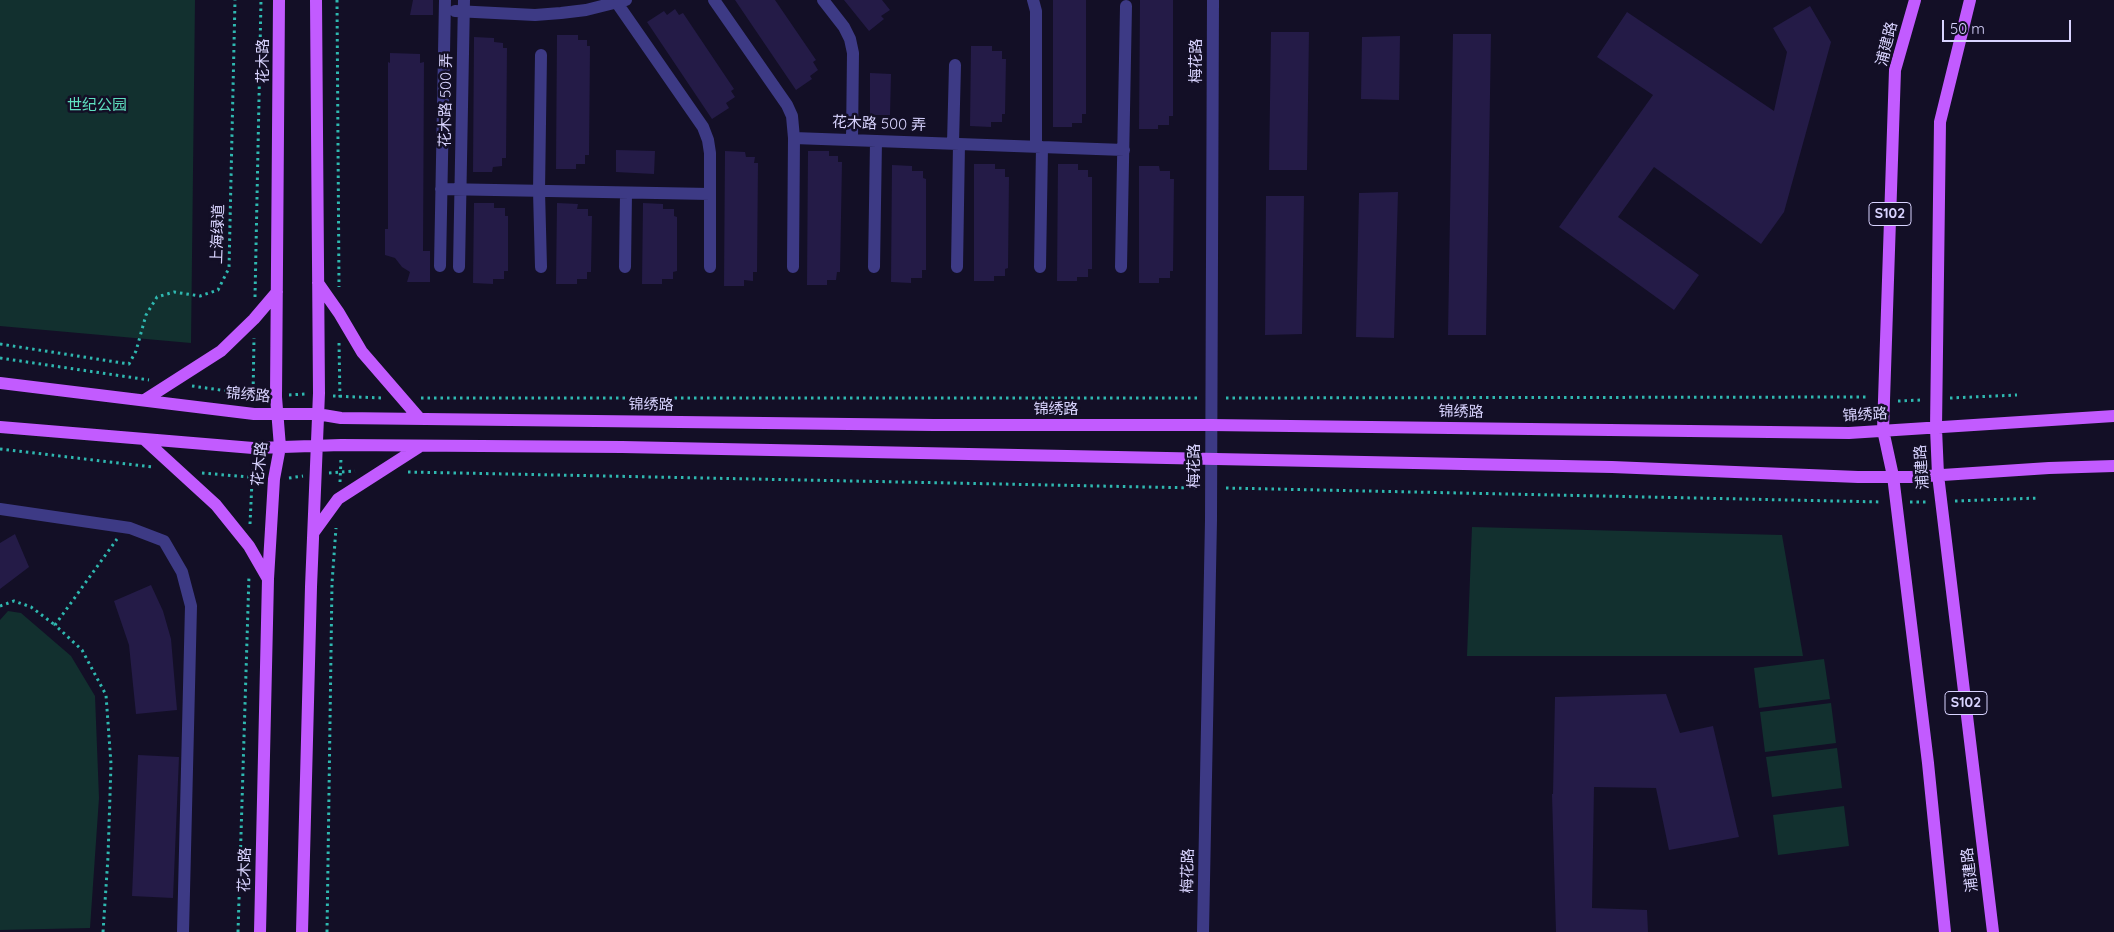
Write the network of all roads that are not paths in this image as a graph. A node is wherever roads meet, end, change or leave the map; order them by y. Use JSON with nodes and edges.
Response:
{"nodes":[{"id":1,"x":279,"y":0,"type":"edge"},
{"id":2,"x":316,"y":0,"type":"edge"},
{"id":3,"x":714,"y":0,"type":"edge"},
{"id":4,"x":823,"y":0,"type":"edge"},
{"id":5,"x":1033,"y":0,"type":"edge"},
{"id":6,"x":1213,"y":0,"type":"edge"},
{"id":7,"x":1915,"y":0,"type":"edge"},
{"id":8,"x":1970,"y":0,"type":"edge"},
{"id":9,"x":622,"y":2,"type":"edge"},
{"id":10,"x":444,"y":5,"type":"edge"},
{"id":11,"x":464,"y":5,"type":"edge"},
{"id":12,"x":1126,"y":6,"type":"dead end"},
{"id":13,"x":542,"y":54,"type":"dead end"},
{"id":14,"x":955,"y":65,"type":"dead end"},
{"id":15,"x":794,"y":138,"type":"junction"},
{"id":16,"x":852,"y":140,"type":"junction"},
{"id":17,"x":876,"y":141,"type":"junction"},
{"id":18,"x":956,"y":144,"type":"junction"},
{"id":19,"x":1039,"y":146,"type":"junction"},
{"id":20,"x":1124,"y":150,"type":"junction"},
{"id":21,"x":441,"y":189,"type":"junction"},
{"id":22,"x":461,"y":189,"type":"junction"},
{"id":23,"x":539,"y":191,"type":"junction"},
{"id":24,"x":626,"y":193,"type":"junction"},
{"id":25,"x":710,"y":194,"type":"junction"},
{"id":26,"x":440,"y":266,"type":"dead end"},
{"id":27,"x":459,"y":267,"type":"dead end"},
{"id":28,"x":541,"y":267,"type":"dead end"},
{"id":29,"x":625,"y":267,"type":"dead end"},
{"id":30,"x":710,"y":267,"type":"dead end"},
{"id":31,"x":793,"y":267,"type":"dead end"},
{"id":32,"x":874,"y":267,"type":"dead end"},
{"id":33,"x":957,"y":267,"type":"dead end"},
{"id":34,"x":1040,"y":267,"type":"dead end"},
{"id":35,"x":1122,"y":267,"type":"dead end"},
{"id":36,"x":318,"y":282,"type":"junction"},
{"id":37,"x":277,"y":292,"type":"junction"},
{"id":38,"x":0,"y":383,"type":"edge"},
{"id":39,"x":146,"y":400,"type":"junction"},
{"id":40,"x":277,"y":414,"type":"junction"},
{"id":41,"x":317,"y":414,"type":"junction"},
{"id":42,"x":2114,"y":416,"type":"edge"},
{"id":43,"x":420,"y":419,"type":"junction"},
{"id":44,"x":1211,"y":425,"type":"junction"},
{"id":45,"x":0,"y":427,"type":"edge"},
{"id":46,"x":1936,"y":428,"type":"junction"},
{"id":47,"x":1883,"y":430,"type":"junction"},
{"id":48,"x":145,"y":440,"type":"junction"},
{"id":49,"x":280,"y":447,"type":"junction"},
{"id":50,"x":317,"y":447,"type":"junction"},
{"id":51,"x":419,"y":447,"type":"junction"},
{"id":52,"x":1211,"y":460,"type":"junction"},
{"id":53,"x":2114,"y":466,"type":"edge"},
{"id":54,"x":1938,"y":475,"type":"junction"},
{"id":55,"x":1893,"y":476,"type":"junction"},
{"id":56,"x":0,"y":509,"type":"edge"},
{"id":57,"x":314,"y":532,"type":"junction"},
{"id":58,"x":268,"y":579,"type":"junction"},
{"id":59,"x":182,"y":932,"type":"edge"},
{"id":60,"x":260,"y":932,"type":"edge"},
{"id":61,"x":302,"y":932,"type":"edge"},
{"id":62,"x":1203,"y":932,"type":"edge"},
{"id":63,"x":1945,"y":932,"type":"edge"},
{"id":64,"x":1994,"y":932,"type":"edge"}],
"edges":[{"from":1,"to":37,"type":"main road","name":"花木路"},
{"from":2,"to":36,"type":"main road"},
{"from":3,"to":15,"type":"street"},
{"from":4,"to":16,"type":"street"},
{"from":5,"to":19,"type":"street"},
{"from":6,"to":44,"type":"street","name":"梅花路"},
{"from":7,"to":47,"type":"main road","name":"浦建路","number":"S102"},
{"from":8,"to":46,"type":"main road","name":"浦建路","number":"S102"},
{"from":9,"to":11,"type":"street"},
{"from":9,"to":25,"type":"street"},
{"from":10,"to":11,"type":"street"},
{"from":10,"to":21,"type":"street"},
{"from":11,"to":22,"type":"street","name":"花木路 500 弄"},
{"from":12,"to":20,"type":"street"},
{"from":13,"to":23,"type":"street"},
{"from":14,"to":18,"type":"street"},
{"from":15,"to":16,"type":"street","name":"花木路 500 弄"},
{"from":15,"to":31,"type":"street"},
{"from":16,"to":17,"type":"street","name":"花木路 500 弄"},
{"from":17,"to":18,"type":"street","name":"花木路 500 弄"},
{"from":17,"to":32,"type":"street"},
{"from":18,"to":19,"type":"street","name":"花木路 500 弄"},
{"from":18,"to":33,"type":"street"},
{"from":19,"to":20,"type":"street","name":"花木路 500 弄"},
{"from":19,"to":34,"type":"street"},
{"from":20,"to":35,"type":"street"},
{"from":21,"to":22,"type":"street"},
{"from":21,"to":26,"type":"street"},
{"from":22,"to":23,"type":"street"},
{"from":22,"to":27,"type":"street","name":"花木路 500 弄"},
{"from":23,"to":24,"type":"street"},
{"from":23,"to":28,"type":"street"},
{"from":24,"to":25,"type":"street"},
{"from":24,"to":29,"type":"street"},
{"from":25,"to":30,"type":"street"},
{"from":36,"to":41,"type":"main road"},
{"from":36,"to":43,"type":"main road"},
{"from":37,"to":39,"type":"main road"},
{"from":37,"to":40,"type":"main road","name":"花木路"},
{"from":38,"to":39,"type":"main road","name":"锦绣路"},
{"from":39,"to":40,"type":"main road","name":"锦绣路"},
{"from":40,"to":41,"type":"main road","name":"锦绣路"},
{"from":40,"to":49,"type":"main road","name":"花木路"},
{"from":41,"to":43,"type":"main road","name":"锦绣路"},
{"from":41,"to":50,"type":"main road"},
{"from":42,"to":46,"type":"main road","name":"锦绣路"},
{"from":43,"to":44,"type":"main road","name":"锦绣路"},
{"from":44,"to":47,"type":"main road","name":"锦绣路"},
{"from":44,"to":52,"type":"street","name":"梅花路"},
{"from":45,"to":48,"type":"main road"},
{"from":46,"to":47,"type":"main road","name":"锦绣路"},
{"from":46,"to":54,"type":"main road","name":"浦建路","number":"S102"},
{"from":47,"to":55,"type":"main road","name":"浦建路","number":"S102"},
{"from":48,"to":49,"type":"main road"},
{"from":48,"to":58,"type":"main road"},
{"from":49,"to":50,"type":"main road"},
{"from":49,"to":58,"type":"main road","name":"花木路"},
{"from":50,"to":51,"type":"main road"},
{"from":50,"to":57,"type":"main road"},
{"from":51,"to":52,"type":"main road"},
{"from":51,"to":57,"type":"main road"},
{"from":52,"to":55,"type":"main road"},
{"from":52,"to":62,"type":"street","name":"梅花路"},
{"from":53,"to":54,"type":"main road"},
{"from":54,"to":55,"type":"main road"},
{"from":54,"to":64,"type":"main road","name":"浦建路","number":"S102"},
{"from":55,"to":63,"type":"main road","name":"浦建路","number":"S102"},
{"from":56,"to":59,"type":"street"},
{"from":57,"to":61,"type":"main road"},
{"from":58,"to":60,"type":"main road","name":"花木路"}]}
